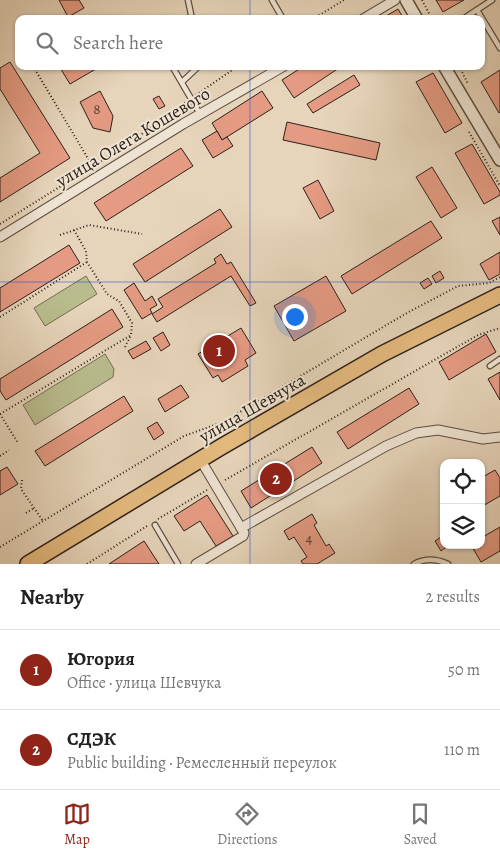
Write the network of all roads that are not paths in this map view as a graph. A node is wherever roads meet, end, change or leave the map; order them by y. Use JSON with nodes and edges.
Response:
{"nodes":[{"id":1,"x":188,"y":0,"type":"edge"},
{"id":2,"x":272,"y":0,"type":"edge"},
{"id":3,"x":395,"y":0,"type":"edge"},
{"id":4,"x":406,"y":0,"type":"edge"},
{"id":5,"x":492,"y":0,"type":"edge"},
{"id":6,"x":477,"y":10,"type":"junction"},
{"id":7,"x":191,"y":15,"type":"edge"},
{"id":8,"x":281,"y":15,"type":"edge"},
{"id":9,"x":370,"y":15,"type":"edge"},
{"id":10,"x":415,"y":15,"type":"edge"},
{"id":11,"x":469,"y":15,"type":"edge"},
{"id":12,"x":480,"y":15,"type":"edge"},
{"id":13,"x":485,"y":23,"type":"edge"},
{"id":14,"x":500,"y":48,"type":"edge"},
{"id":15,"x":174,"y":70,"type":"edge"},
{"id":16,"x":196,"y":70,"type":"edge"},
{"id":17,"x":277,"y":70,"type":"edge"},
{"id":18,"x":446,"y":70,"type":"edge"},
{"id":19,"x":182,"y":82,"type":"junction"},
{"id":20,"x":201,"y":115,"type":"junction"},
{"id":21,"x":500,"y":160,"type":"edge"},
{"id":22,"x":0,"y":237,"type":"edge"},
{"id":23,"x":500,"y":295,"type":"edge"},
{"id":24,"x":500,"y":359,"type":"edge"},
{"id":25,"x":490,"y":366,"type":"dead end"},
{"id":26,"x":500,"y":437,"type":"edge"},
{"id":27,"x":200,"y":459,"type":"junction"},
{"id":28,"x":155,"y":523,"type":"road end"},
{"id":29,"x":242,"y":528,"type":"junction"},
{"id":30,"x":28,"y":564,"type":"edge"},
{"id":31,"x":178,"y":564,"type":"edge"},
{"id":32,"x":196,"y":564,"type":"edge"},
{"id":33,"x":414,"y":564,"type":"edge"},
{"id":34,"x":448,"y":564,"type":"edge"}],
"edges":[{"from":1,"to":7,"type":"lane"},
{"from":2,"to":8,"type":"lane"},
{"from":3,"to":9,"type":"street"},
{"from":4,"to":10,"type":"street"},
{"from":5,"to":6,"type":"lane"},
{"from":6,"to":11,"type":"lane"},
{"from":6,"to":12,"type":"lane"},
{"from":13,"to":14,"type":"lane"},
{"from":15,"to":19,"type":"lane"},
{"from":16,"to":19,"type":"lane"},
{"from":17,"to":20,"type":"street","name":"улица Олега Кошевого"},
{"from":18,"to":21,"type":"street"},
{"from":19,"to":20,"type":"lane"},
{"from":20,"to":22,"type":"street","name":"улица Олега Кошевого"},
{"from":23,"to":27,"type":"main road","name":"улица Шевчука"},
{"from":24,"to":25,"type":"lane"},
{"from":26,"to":29,"type":"street"},
{"from":27,"to":29,"type":"street"},
{"from":27,"to":30,"type":"main road","name":"улица Шевчука"},
{"from":28,"to":31,"type":"lane"},
{"from":29,"to":32,"type":"street"},
{"from":33,"to":34,"type":"lane"}]}
